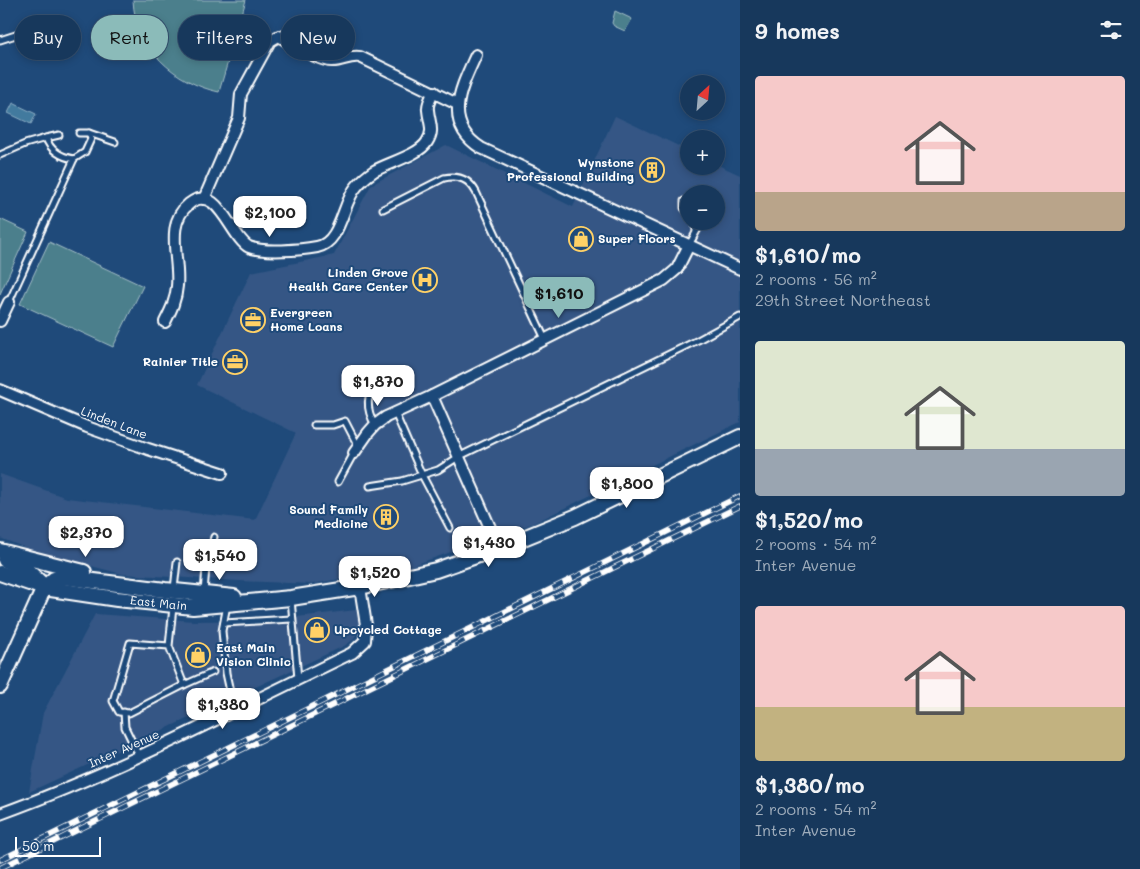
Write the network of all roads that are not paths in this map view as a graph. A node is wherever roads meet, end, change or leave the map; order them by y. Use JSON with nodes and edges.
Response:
{"nodes":[{"id":1,"x":15,"y":35,"type":"edge"},
{"id":2,"x":0,"y":40,"type":"edge"},
{"id":3,"x":476,"y":55,"type":"dead end"},
{"id":4,"x":434,"y":92,"type":"junction"},
{"id":5,"x":457,"y":104,"type":"junction"},
{"id":6,"x":80,"y":133,"type":"dead end"},
{"id":7,"x":89,"y":133,"type":"junction"},
{"id":8,"x":59,"y":136,"type":"dead end"},
{"id":9,"x":46,"y":138,"type":"junction"},
{"id":10,"x":115,"y":142,"type":"dead end"},
{"id":11,"x":0,"y":155,"type":"edge"},
{"id":12,"x":74,"y":159,"type":"junction"},
{"id":13,"x":204,"y":199,"type":"junction"},
{"id":14,"x":384,"y":209,"type":"dead end"},
{"id":15,"x":696,"y":232,"type":"edge"},
{"id":16,"x":689,"y":245,"type":"junction"},
{"id":17,"x":740,"y":269,"type":"edge"},
{"id":18,"x":9,"y":302,"type":"joint"},
{"id":19,"x":740,"y":317,"type":"edge"},
{"id":20,"x":0,"y":321,"type":"edge"},
{"id":21,"x":165,"y":322,"type":"dead end"},
{"id":22,"x":545,"y":340,"type":"junction"},
{"id":23,"x":379,"y":381,"type":"dead end"},
{"id":24,"x":0,"y":390,"type":"edge"},
{"id":25,"x":432,"y":396,"type":"junction"},
{"id":26,"x":395,"y":413,"type":"junction"},
{"id":27,"x":314,"y":425,"type":"dead end"},
{"id":28,"x":375,"y":425,"type":"junction"},
{"id":29,"x":740,"y":437,"type":"edge"},
{"id":30,"x":356,"y":450,"type":"junction"},
{"id":31,"x":460,"y":456,"type":"junction"},
{"id":32,"x":222,"y":473,"type":"dead end"},
{"id":33,"x":422,"y":475,"type":"junction"},
{"id":34,"x":338,"y":482,"type":"dead end"},
{"id":35,"x":370,"y":486,"type":"dead end"},
{"id":36,"x":450,"y":528,"type":"dead end"},
{"id":37,"x":214,"y":538,"type":"dead end"},
{"id":38,"x":499,"y":548,"type":"junction"},
{"id":39,"x":0,"y":550,"type":"edge"},
{"id":40,"x":0,"y":557,"type":"edge"},
{"id":41,"x":177,"y":562,"type":"dead end"},
{"id":42,"x":0,"y":573,"type":"edge"},
{"id":43,"x":360,"y":587,"type":"junction"},
{"id":44,"x":44,"y":588,"type":"junction"},
{"id":45,"x":169,"y":591,"type":"junction"},
{"id":46,"x":204,"y":594,"type":"junction"},
{"id":47,"x":291,"y":598,"type":"junction"},
{"id":48,"x":274,"y":600,"type":"junction"},
{"id":49,"x":227,"y":604,"type":"junction"},
{"id":50,"x":173,"y":606,"type":"junction"},
{"id":51,"x":292,"y":619,"type":"junction"},
{"id":52,"x":224,"y":623,"type":"junction"},
{"id":53,"x":169,"y":646,"type":"junction"},
{"id":54,"x":213,"y":672,"type":"dead end"},
{"id":55,"x":298,"y":679,"type":"junction"},
{"id":56,"x":184,"y":685,"type":"junction"},
{"id":57,"x":0,"y":686,"type":"edge"},
{"id":58,"x":234,"y":710,"type":"junction"},
{"id":59,"x":124,"y":712,"type":"junction"},
{"id":60,"x":139,"y":757,"type":"junction"},
{"id":61,"x":0,"y":814,"type":"edge"}],
"edges":[{"from":1,"to":2,"type":"lane"},
{"from":3,"to":5,"type":"street"},
{"from":4,"to":5,"type":"street"},
{"from":4,"to":13,"type":"street"},
{"from":4,"to":13,"type":"street"},
{"from":5,"to":16,"type":"street"},
{"from":6,"to":7,"type":"lane"},
{"from":7,"to":10,"type":"lane"},
{"from":7,"to":12,"type":"lane"},
{"from":8,"to":9,"type":"lane"},
{"from":9,"to":11,"type":"lane"},
{"from":9,"to":12,"type":"lane"},
{"from":12,"to":18,"type":"lane"},
{"from":13,"to":21,"type":"street"},
{"from":14,"to":22,"type":"lane"},
{"from":15,"to":16,"type":"lane"},
{"from":16,"to":17,"type":"street"},
{"from":16,"to":22,"type":"street"},
{"from":18,"to":20,"type":"street"},
{"from":19,"to":31,"type":"lane"},
{"from":22,"to":25,"type":"street"},
{"from":23,"to":28,"type":"lane"},
{"from":24,"to":32,"type":"street","name":"Linden Lane"},
{"from":25,"to":26,"type":"street"},
{"from":25,"to":31,"type":"street"},
{"from":26,"to":28,"type":"street"},
{"from":26,"to":33,"type":"lane"},
{"from":27,"to":30,"type":"lane"},
{"from":28,"to":30,"type":"street"},
{"from":29,"to":38,"type":"main road","name":"East Main"},
{"from":30,"to":34,"type":"lane"},
{"from":31,"to":33,"type":"lane"},
{"from":31,"to":38,"type":"street"},
{"from":33,"to":35,"type":"lane"},
{"from":33,"to":36,"type":"lane"},
{"from":37,"to":46,"type":"lane"},
{"from":38,"to":43,"type":"main road","name":"East Main"},
{"from":39,"to":45,"type":"main road","name":"East Main"},
{"from":40,"to":44,"type":"main road"},
{"from":41,"to":45,"type":"lane"},
{"from":42,"to":44,"type":"main road","name":"East Main"},
{"from":43,"to":47,"type":"main road","name":"East Main"},
{"from":43,"to":55,"type":"street","name":"Inter Avenue"},
{"from":44,"to":45,"type":"main road","name":"East Main"},
{"from":44,"to":50,"type":"main road","name":"East Main"},
{"from":44,"to":57,"type":"main road"},
{"from":45,"to":46,"type":"main road","name":"East Main"},
{"from":46,"to":48,"type":"main road","name":"East Main"},
{"from":47,"to":48,"type":"main road","name":"East Main"},
{"from":47,"to":51,"type":"lane"},
{"from":48,"to":49,"type":"main road","name":"East Main"},
{"from":49,"to":50,"type":"main road","name":"East Main"},
{"from":49,"to":52,"type":"lane"},
{"from":50,"to":53,"type":"lane"},
{"from":51,"to":52,"type":"lane"},
{"from":51,"to":55,"type":"lane"},
{"from":52,"to":58,"type":"lane"},
{"from":53,"to":56,"type":"lane"},
{"from":53,"to":59,"type":"lane"},
{"from":54,"to":56,"type":"lane"},
{"from":55,"to":58,"type":"street","name":"Inter Avenue"},
{"from":56,"to":59,"type":"lane"},
{"from":58,"to":60,"type":"street","name":"Inter Avenue"},
{"from":59,"to":60,"type":"lane"},
{"from":60,"to":61,"type":"street","name":"Inter Avenue"}]}
